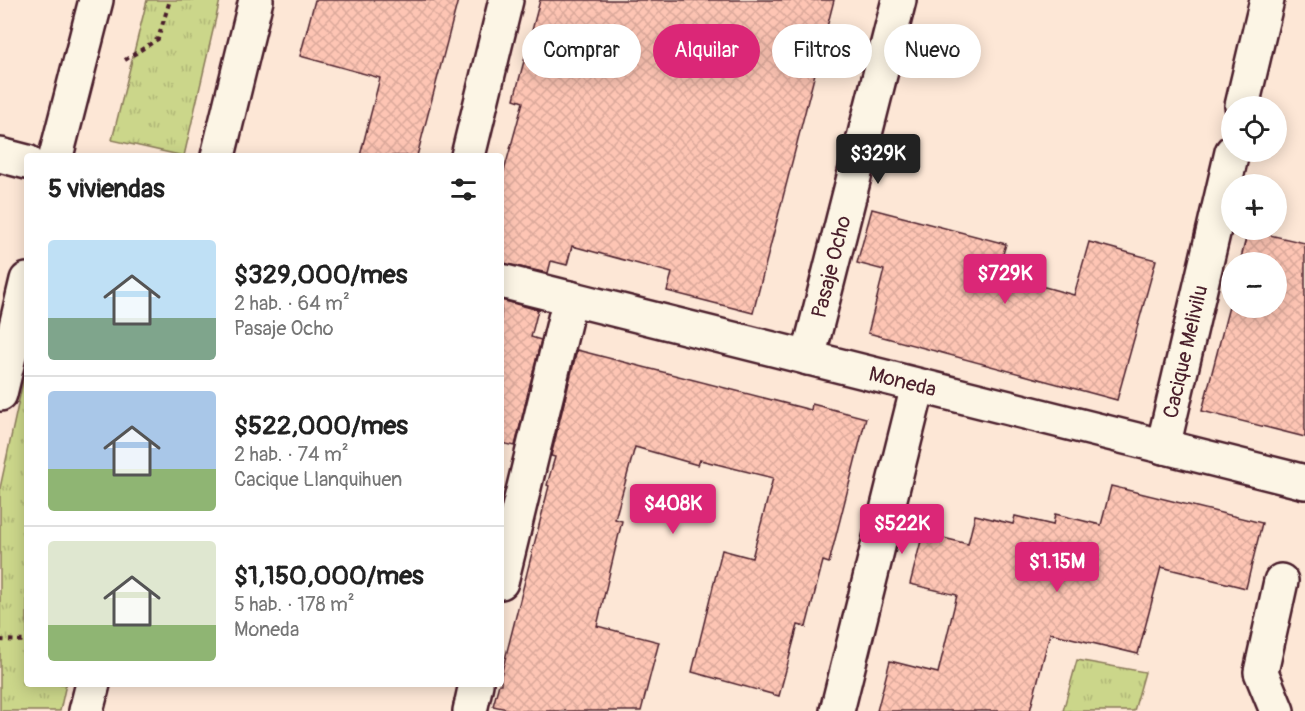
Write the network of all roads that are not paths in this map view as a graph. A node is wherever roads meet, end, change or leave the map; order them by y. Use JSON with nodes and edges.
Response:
{"nodes":[{"id":1,"x":96,"y":0,"type":"edge"},
{"id":2,"x":256,"y":0,"type":"edge"},
{"id":3,"x":506,"y":0,"type":"edge"},
{"id":4,"x":898,"y":0,"type":"edge"},
{"id":5,"x":1267,"y":0,"type":"edge"},
{"id":6,"x":1244,"y":96,"type":"edge"},
{"id":7,"x":58,"y":153,"type":"edge"},
{"id":8,"x":219,"y":153,"type":"edge"},
{"id":9,"x":469,"y":153,"type":"edge"},
{"id":10,"x":0,"y":155,"type":"edge"},
{"id":11,"x":24,"y":161,"type":"edge"},
{"id":12,"x":1230,"y":162,"type":"edge"},
{"id":13,"x":504,"y":282,"type":"edge"},
{"id":14,"x":24,"y":293,"type":"edge"},
{"id":15,"x":570,"y":298,"type":"junction"},
{"id":16,"x":808,"y":358,"type":"junction"},
{"id":17,"x":918,"y":386,"type":"junction"},
{"id":18,"x":0,"y":394,"type":"edge"},
{"id":19,"x":1163,"y":447,"type":"junction"},
{"id":20,"x":1305,"y":482,"type":"edge"},
{"id":21,"x":504,"y":570,"type":"edge"},
{"id":22,"x":1281,"y":581,"type":"dead end"},
{"id":23,"x":92,"y":687,"type":"edge"},
{"id":24,"x":475,"y":687,"type":"edge"},
{"id":25,"x":86,"y":711,"type":"edge"},
{"id":26,"x":470,"y":711,"type":"edge"},
{"id":27,"x":837,"y":711,"type":"edge"},
{"id":28,"x":1277,"y":711,"type":"edge"}],
"edges":[{"from":1,"to":7,"type":"street"},
{"from":2,"to":8,"type":"street"},
{"from":3,"to":9,"type":"street"},
{"from":4,"to":16,"type":"street","name":"Pasaje Ocho"},
{"from":5,"to":6,"type":"street"},
{"from":10,"to":11,"type":"street"},
{"from":12,"to":19,"type":"street","name":"Cacique Melivilu"},
{"from":13,"to":15,"type":"street","name":"Moneda"},
{"from":14,"to":18,"type":"street"},
{"from":15,"to":16,"type":"street","name":"Moneda"},
{"from":15,"to":21,"type":"street"},
{"from":16,"to":17,"type":"street","name":"Moneda"},
{"from":17,"to":19,"type":"street","name":"Moneda"},
{"from":17,"to":27,"type":"street"},
{"from":19,"to":20,"type":"street","name":"Moneda"},
{"from":22,"to":28,"type":"street"},
{"from":23,"to":25,"type":"street"},
{"from":24,"to":26,"type":"street"}]}
